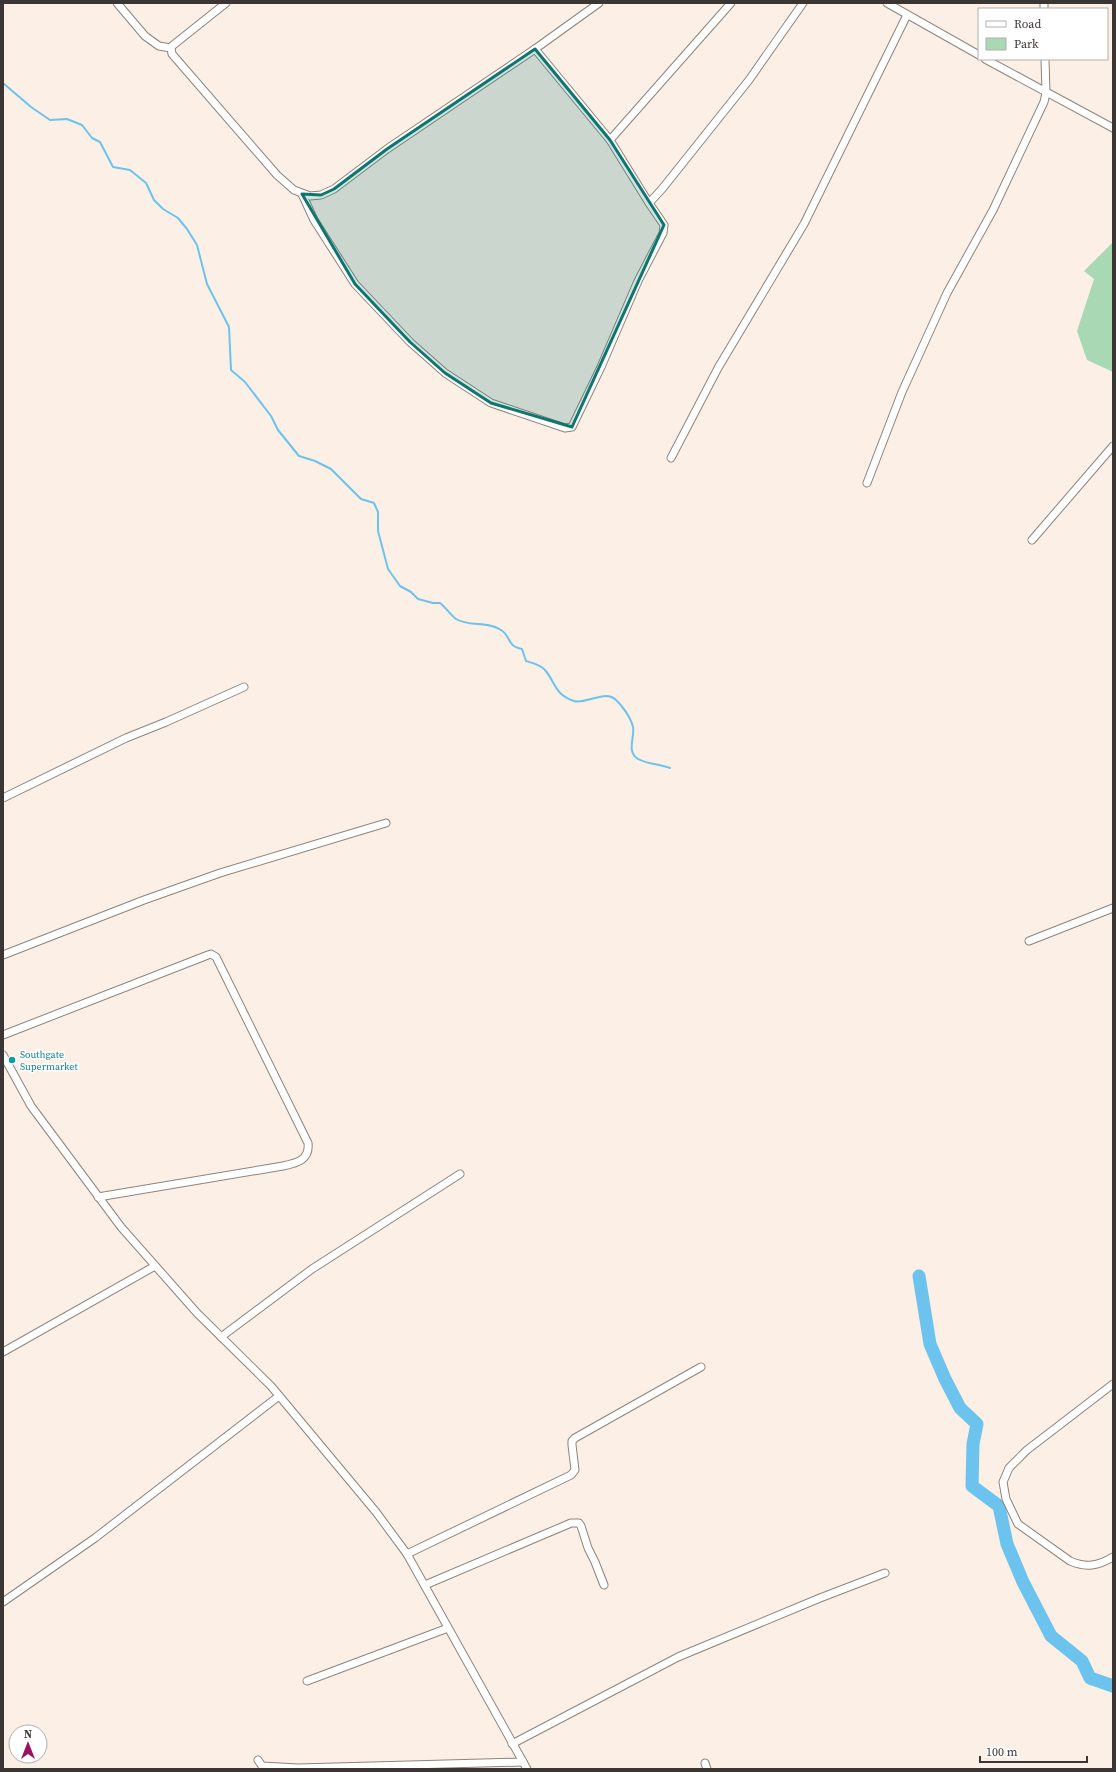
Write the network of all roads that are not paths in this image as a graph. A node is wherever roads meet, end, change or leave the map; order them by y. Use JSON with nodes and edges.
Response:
{"nodes":[{"id":1,"x":117,"y":3,"type":"edge"},
{"id":2,"x":226,"y":3,"type":"edge"},
{"id":3,"x":599,"y":3,"type":"edge"},
{"id":4,"x":731,"y":3,"type":"edge"},
{"id":5,"x":803,"y":3,"type":"edge"},
{"id":6,"x":887,"y":3,"type":"edge"},
{"id":7,"x":907,"y":15,"type":"junction"},
{"id":8,"x":171,"y":48,"type":"junction"},
{"id":9,"x":535,"y":50,"type":"junction"},
{"id":10,"x":978,"y":55,"type":"edge"},
{"id":11,"x":987,"y":60,"type":"edge"},
{"id":12,"x":1046,"y":60,"type":"edge"},
{"id":13,"x":1046,"y":93,"type":"junction"},
{"id":14,"x":1113,"y":128,"type":"edge"},
{"id":15,"x":610,"y":140,"type":"junction"},
{"id":16,"x":302,"y":194,"type":"junction"},
{"id":17,"x":649,"y":203,"type":"junction"},
{"id":18,"x":1113,"y":446,"type":"edge"},
{"id":19,"x":671,"y":458,"type":"dead end"},
{"id":20,"x":867,"y":483,"type":"dead end"},
{"id":21,"x":1032,"y":540,"type":"dead end"},
{"id":22,"x":244,"y":688,"type":"dead end"},
{"id":23,"x":3,"y":798,"type":"edge"},
{"id":24,"x":386,"y":823,"type":"dead end"},
{"id":25,"x":1113,"y":908,"type":"edge"},
{"id":26,"x":1029,"y":941,"type":"dead end"},
{"id":27,"x":3,"y":955,"type":"edge"},
{"id":28,"x":3,"y":1035,"type":"edge"},
{"id":29,"x":3,"y":1055,"type":"edge"},
{"id":30,"x":460,"y":1174,"type":"dead end"},
{"id":31,"x":98,"y":1197,"type":"junction"},
{"id":32,"x":155,"y":1266,"type":"junction"},
{"id":33,"x":221,"y":1337,"type":"junction"},
{"id":34,"x":3,"y":1352,"type":"edge"},
{"id":35,"x":701,"y":1367,"type":"dead end"},
{"id":36,"x":1113,"y":1384,"type":"edge"},
{"id":37,"x":278,"y":1396,"type":"junction"},
{"id":38,"x":407,"y":1554,"type":"junction"},
{"id":39,"x":1113,"y":1557,"type":"edge"},
{"id":40,"x":885,"y":1573,"type":"dead end"},
{"id":41,"x":604,"y":1584,"type":"dead end"},
{"id":42,"x":425,"y":1586,"type":"junction"},
{"id":43,"x":3,"y":1602,"type":"edge"},
{"id":44,"x":448,"y":1628,"type":"junction"},
{"id":45,"x":307,"y":1681,"type":"dead end"},
{"id":46,"x":512,"y":1744,"type":"junction"},
{"id":47,"x":258,"y":1760,"type":"dead end"},
{"id":48,"x":523,"y":1762,"type":"junction"},
{"id":49,"x":527,"y":1769,"type":"edge"}],
"edges":[{"from":1,"to":8,"type":"street"},
{"from":2,"to":8,"type":"street"},
{"from":3,"to":9,"type":"street"},
{"from":4,"to":15,"type":"street"},
{"from":5,"to":17,"type":"street"},
{"from":6,"to":7,"type":"street"},
{"from":7,"to":10,"type":"street"},
{"from":7,"to":19,"type":"street"},
{"from":8,"to":16,"type":"street"},
{"from":9,"to":15,"type":"street"},
{"from":9,"to":16,"type":"street"},
{"from":11,"to":13,"type":"street"},
{"from":12,"to":13,"type":"street"},
{"from":13,"to":14,"type":"street"},
{"from":13,"to":20,"type":"street"},
{"from":15,"to":17,"type":"street"},
{"from":16,"to":17,"type":"street"},
{"from":18,"to":21,"type":"street"},
{"from":22,"to":23,"type":"street"},
{"from":24,"to":27,"type":"street"},
{"from":25,"to":26,"type":"street"},
{"from":28,"to":31,"type":"street"},
{"from":29,"to":31,"type":"street"},
{"from":30,"to":33,"type":"street"},
{"from":31,"to":32,"type":"street"},
{"from":32,"to":33,"type":"street"},
{"from":32,"to":34,"type":"street"},
{"from":33,"to":37,"type":"street"},
{"from":35,"to":38,"type":"street"},
{"from":36,"to":39,"type":"street"},
{"from":37,"to":38,"type":"street"},
{"from":37,"to":43,"type":"street"},
{"from":38,"to":42,"type":"street"},
{"from":40,"to":46,"type":"street"},
{"from":41,"to":42,"type":"street"},
{"from":42,"to":44,"type":"street"},
{"from":44,"to":45,"type":"street"},
{"from":44,"to":46,"type":"street"},
{"from":46,"to":48,"type":"street"},
{"from":47,"to":48,"type":"street"},
{"from":48,"to":49,"type":"street"}]}
